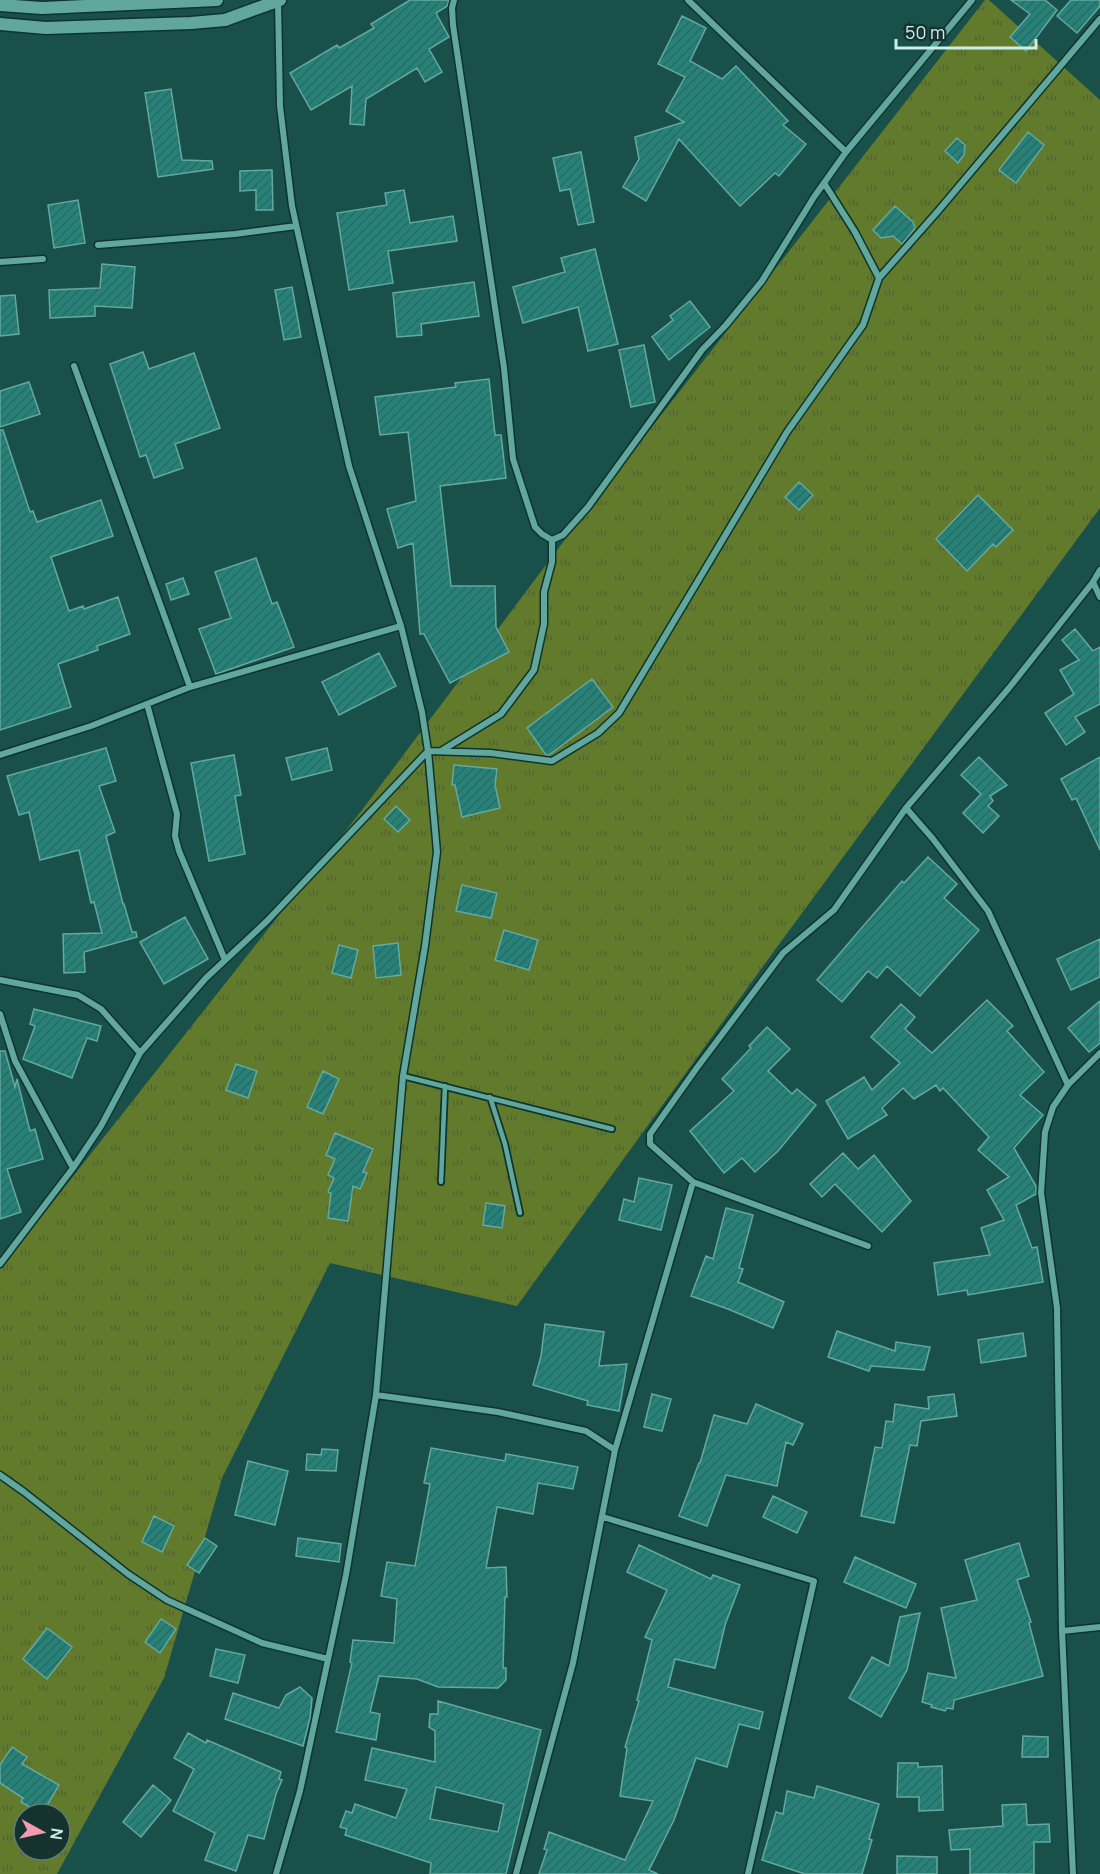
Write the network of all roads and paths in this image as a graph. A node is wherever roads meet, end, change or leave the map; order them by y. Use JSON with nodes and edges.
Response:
{"nodes":[{"id":1,"x":217,"y":0,"type":"edge"},
{"id":2,"x":454,"y":0,"type":"edge"},
{"id":3,"x":688,"y":0,"type":"edge"},
{"id":4,"x":972,"y":0,"type":"edge"},
{"id":5,"x":279,"y":1,"type":"edge"},
{"id":6,"x":0,"y":5,"type":"edge"},
{"id":7,"x":1100,"y":19,"type":"edge"},
{"id":8,"x":0,"y":24,"type":"edge"},
{"id":9,"x":846,"y":152,"type":"junction"},
{"id":10,"x":824,"y":183,"type":"junction"},
{"id":11,"x":296,"y":226,"type":"junction"},
{"id":12,"x":98,"y":245,"type":"dead end"},
{"id":13,"x":43,"y":259,"type":"dead end"},
{"id":14,"x":0,"y":262,"type":"edge"},
{"id":15,"x":879,"y":278,"type":"junction"},
{"id":16,"x":74,"y":366,"type":"dead end"},
{"id":17,"x":552,"y":540,"type":"junction"},
{"id":18,"x":1100,"y":570,"type":"edge"},
{"id":19,"x":1093,"y":582,"type":"junction"},
{"id":20,"x":1100,"y":597,"type":"edge"},
{"id":21,"x":401,"y":626,"type":"junction"},
{"id":22,"x":190,"y":687,"type":"junction"},
{"id":23,"x":147,"y":704,"type":"junction"},
{"id":24,"x":428,"y":751,"type":"junction"},
{"id":25,"x":441,"y":751,"type":"junction"},
{"id":26,"x":0,"y":755,"type":"edge"},
{"id":27,"x":906,"y":808,"type":"junction"},
{"id":28,"x":225,"y":960,"type":"junction"},
{"id":29,"x":0,"y":981,"type":"edge"},
{"id":30,"x":0,"y":1014,"type":"edge"},
{"id":31,"x":140,"y":1053,"type":"junction"},
{"id":32,"x":1100,"y":1053,"type":"edge"},
{"id":33,"x":403,"y":1076,"type":"junction"},
{"id":34,"x":1068,"y":1085,"type":"junction"},
{"id":35,"x":445,"y":1086,"type":"junction"},
{"id":36,"x":490,"y":1097,"type":"junction"},
{"id":37,"x":612,"y":1128,"type":"dead end"},
{"id":38,"x":73,"y":1168,"type":"junction"},
{"id":39,"x":441,"y":1182,"type":"dead end"},
{"id":40,"x":693,"y":1182,"type":"junction"},
{"id":41,"x":520,"y":1213,"type":"dead end"},
{"id":42,"x":868,"y":1246,"type":"dead end"},
{"id":43,"x":0,"y":1264,"type":"edge"},
{"id":44,"x":376,"y":1395,"type":"junction"},
{"id":45,"x":615,"y":1450,"type":"junction"},
{"id":46,"x":0,"y":1476,"type":"edge"},
{"id":47,"x":603,"y":1517,"type":"junction"},
{"id":48,"x":1100,"y":1627,"type":"edge"},
{"id":49,"x":1062,"y":1631,"type":"junction"},
{"id":50,"x":328,"y":1659,"type":"junction"},
{"id":51,"x":276,"y":1874,"type":"edge"},
{"id":52,"x":516,"y":1874,"type":"edge"},
{"id":53,"x":748,"y":1874,"type":"edge"},
{"id":54,"x":1073,"y":1874,"type":"edge"}],
"edges":[{"from":1,"to":6,"type":"main road"},
{"from":2,"to":17,"type":"street"},
{"from":3,"to":9,"type":"street"},
{"from":4,"to":9,"type":"street"},
{"from":5,"to":8,"type":"main road"},
{"from":5,"to":11,"type":"street"},
{"from":7,"to":15,"type":"street"},
{"from":9,"to":10,"type":"street"},
{"from":10,"to":15,"type":"street"},
{"from":10,"to":17,"type":"street"},
{"from":11,"to":12,"type":"street"},
{"from":11,"to":21,"type":"street"},
{"from":13,"to":14,"type":"street"},
{"from":15,"to":25,"type":"street"},
{"from":16,"to":22,"type":"street"},
{"from":17,"to":25,"type":"street"},
{"from":18,"to":19,"type":"street"},
{"from":19,"to":20,"type":"street"},
{"from":19,"to":27,"type":"street"},
{"from":21,"to":22,"type":"street"},
{"from":21,"to":24,"type":"street"},
{"from":22,"to":23,"type":"street"},
{"from":23,"to":26,"type":"street"},
{"from":23,"to":28,"type":"street"},
{"from":24,"to":25,"type":"street"},
{"from":24,"to":28,"type":"street"},
{"from":24,"to":33,"type":"street"},
{"from":27,"to":34,"type":"street"},
{"from":27,"to":40,"type":"street"},
{"from":28,"to":31,"type":"street"},
{"from":29,"to":31,"type":"street"},
{"from":30,"to":38,"type":"street"},
{"from":31,"to":38,"type":"street"},
{"from":32,"to":34,"type":"street"},
{"from":33,"to":35,"type":"lane"},
{"from":33,"to":44,"type":"street"},
{"from":34,"to":49,"type":"street"},
{"from":35,"to":36,"type":"lane"},
{"from":35,"to":39,"type":"lane"},
{"from":36,"to":37,"type":"lane"},
{"from":36,"to":41,"type":"lane"},
{"from":38,"to":43,"type":"street"},
{"from":40,"to":42,"type":"street"},
{"from":40,"to":45,"type":"street"},
{"from":44,"to":45,"type":"street"},
{"from":44,"to":50,"type":"street"},
{"from":45,"to":47,"type":"street"},
{"from":46,"to":50,"type":"street"},
{"from":47,"to":52,"type":"street"},
{"from":47,"to":53,"type":"street"},
{"from":48,"to":49,"type":"street"},
{"from":49,"to":54,"type":"street"},
{"from":50,"to":51,"type":"street"}]}
